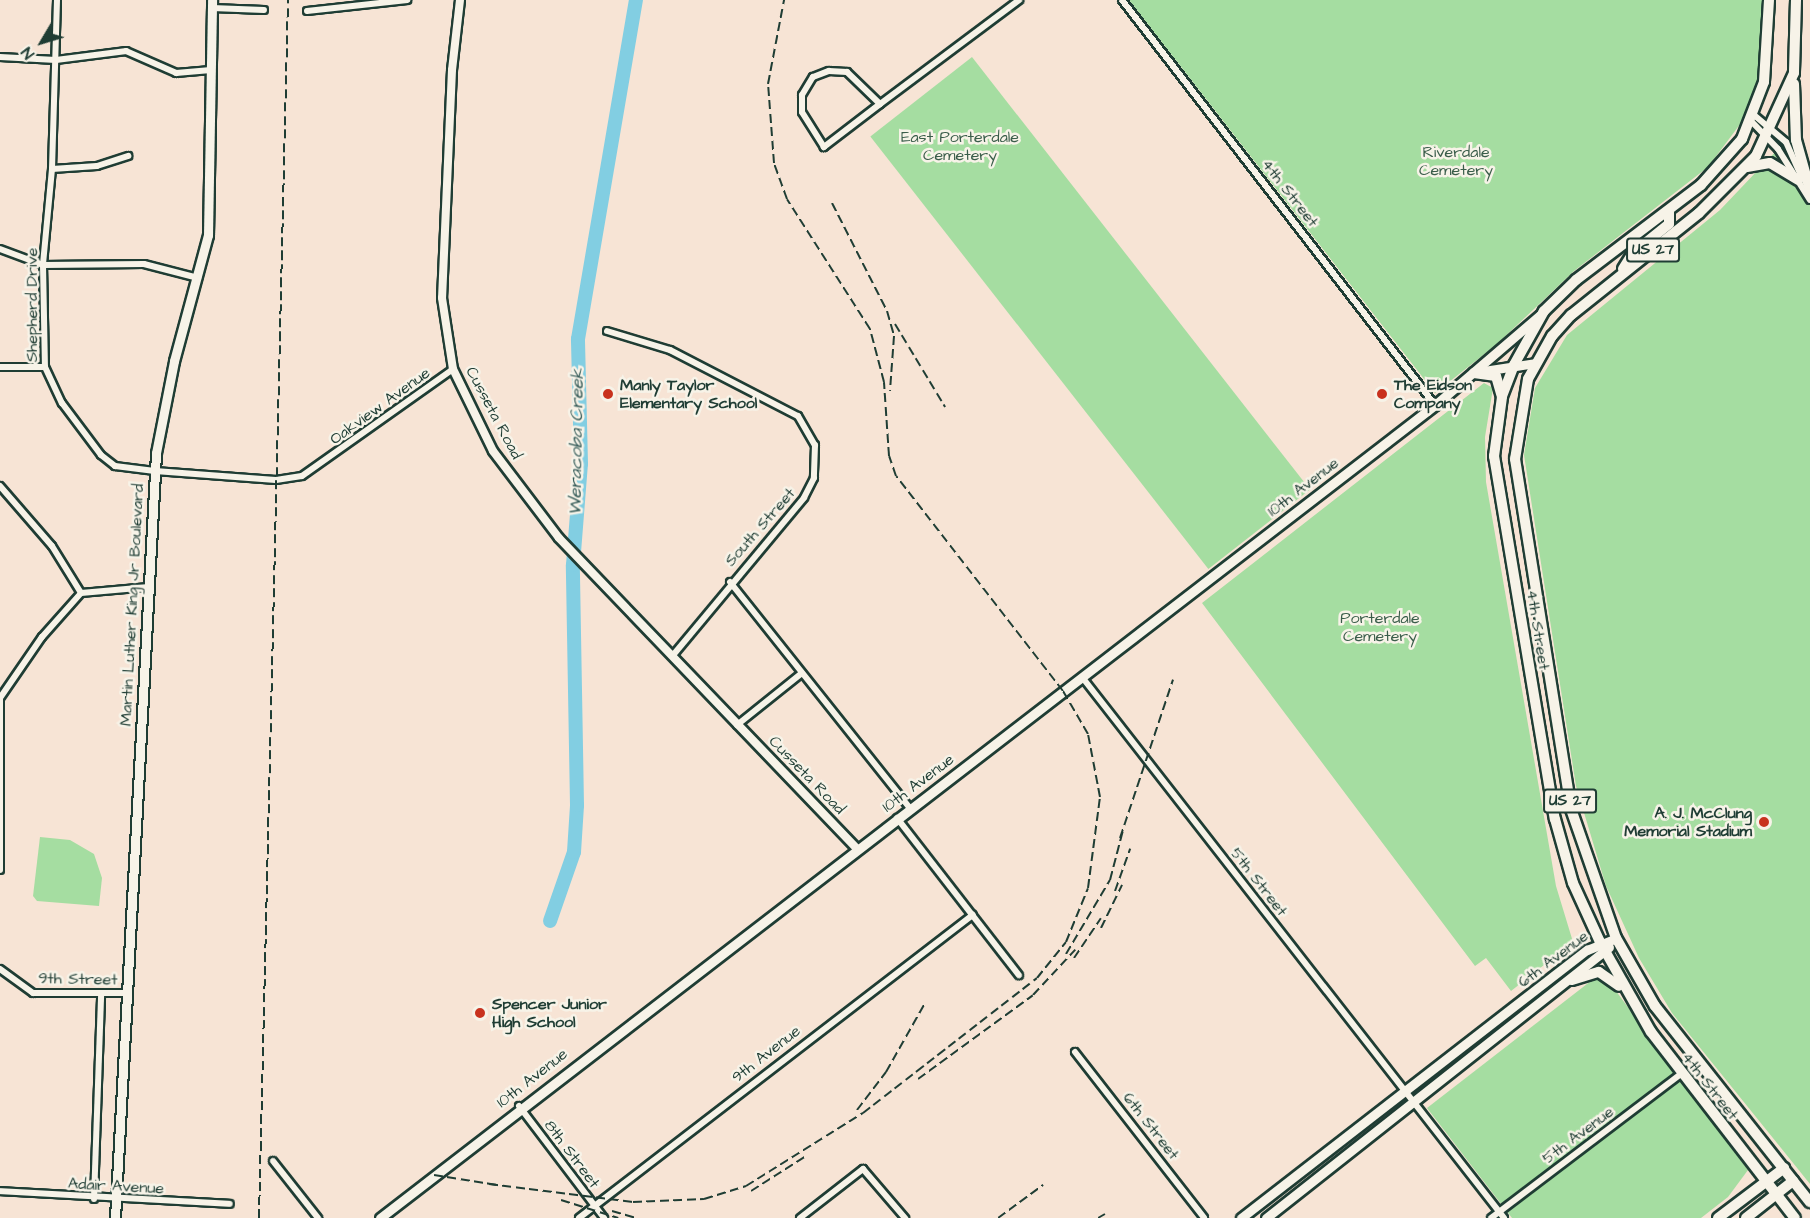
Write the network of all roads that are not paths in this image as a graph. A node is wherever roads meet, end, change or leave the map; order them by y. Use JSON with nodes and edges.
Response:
{"nodes":[{"id":1,"x":57,"y":0,"type":"edge"},
{"id":2,"x":406,"y":0,"type":"edge"},
{"id":3,"x":460,"y":0,"type":"edge"},
{"id":4,"x":1019,"y":0,"type":"edge"},
{"id":5,"x":1122,"y":0,"type":"edge"},
{"id":6,"x":1769,"y":0,"type":"edge"},
{"id":7,"x":1796,"y":0,"type":"edge"},
{"id":8,"x":212,"y":4,"type":"edge"},
{"id":9,"x":264,"y":10,"type":"dead end"},
{"id":10,"x":307,"y":10,"type":"dead end"},
{"id":11,"x":0,"y":57,"type":"edge"},
{"id":12,"x":56,"y":60,"type":"junction"},
{"id":13,"x":211,"y":70,"type":"junction"},
{"id":14,"x":1794,"y":74,"type":"junction"},
{"id":15,"x":880,"y":104,"type":"junction"},
{"id":16,"x":1753,"y":118,"type":"junction"},
{"id":17,"x":1770,"y":131,"type":"junction"},
{"id":18,"x":128,"y":156,"type":"dead end"},
{"id":19,"x":1747,"y":167,"type":"junction"},
{"id":20,"x":52,"y":169,"type":"junction"},
{"id":21,"x":1798,"y":180,"type":"junction"},
{"id":22,"x":1810,"y":190,"type":"edge"},
{"id":23,"x":1810,"y":199,"type":"edge"},
{"id":24,"x":1669,"y":211,"type":"junction"},
{"id":25,"x":0,"y":249,"type":"edge"},
{"id":26,"x":43,"y":266,"type":"junction"},
{"id":27,"x":1618,"y":277,"type":"junction"},
{"id":28,"x":198,"y":279,"type":"junction"},
{"id":29,"x":1544,"y":311,"type":"junction"},
{"id":30,"x":607,"y":331,"type":"dead end"},
{"id":31,"x":1536,"y":363,"type":"junction"},
{"id":32,"x":1514,"y":364,"type":"junction"},
{"id":33,"x":0,"y":367,"type":"edge"},
{"id":34,"x":45,"y":367,"type":"junction"},
{"id":35,"x":453,"y":369,"type":"junction"},
{"id":36,"x":1474,"y":373,"type":"junction"},
{"id":37,"x":1502,"y":397,"type":"junction"},
{"id":38,"x":1434,"y":405,"type":"junction"},
{"id":39,"x":155,"y":471,"type":"junction"},
{"id":40,"x":271,"y":480,"type":"joint"},
{"id":41,"x":0,"y":486,"type":"edge"},
{"id":42,"x":730,"y":582,"type":"junction"},
{"id":43,"x":149,"y":587,"type":"junction"},
{"id":44,"x":81,"y":593,"type":"junction"},
{"id":45,"x":673,"y":655,"type":"junction"},
{"id":46,"x":802,"y":673,"type":"junction"},
{"id":47,"x":1082,"y":676,"type":"junction"},
{"id":48,"x":737,"y":724,"type":"junction"},
{"id":49,"x":910,"y":808,"type":"junction"},
{"id":50,"x":897,"y":818,"type":"junction"},
{"id":51,"x":856,"y":848,"type":"junction"},
{"id":52,"x":0,"y":870,"type":"edge"},
{"id":53,"x":973,"y":915,"type":"junction"},
{"id":54,"x":1616,"y":938,"type":"junction"},
{"id":55,"x":1602,"y":947,"type":"junction"},
{"id":56,"x":0,"y":969,"type":"edge"},
{"id":57,"x":1019,"y":975,"type":"dead end"},
{"id":58,"x":1572,"y":980,"type":"junction"},
{"id":59,"x":127,"y":993,"type":"junction"},
{"id":60,"x":1627,"y":994,"type":"junction"},
{"id":61,"x":101,"y":995,"type":"junction"},
{"id":62,"x":1076,"y":1052,"type":"dead end"},
{"id":63,"x":1681,"y":1074,"type":"junction"},
{"id":64,"x":1406,"y":1091,"type":"junction"},
{"id":65,"x":1416,"y":1103,"type":"junction"},
{"id":66,"x":519,"y":1106,"type":"junction"},
{"id":67,"x":273,"y":1161,"type":"dead end"},
{"id":68,"x":1784,"y":1168,"type":"junction"},
{"id":69,"x":1765,"y":1181,"type":"junction"},
{"id":70,"x":1793,"y":1181,"type":"junction"},
{"id":71,"x":0,"y":1191,"type":"edge"},
{"id":72,"x":1776,"y":1195,"type":"junction"},
{"id":73,"x":94,"y":1199,"type":"junction"},
{"id":74,"x":116,"y":1201,"type":"junction"},
{"id":75,"x":1810,"y":1202,"type":"edge"},
{"id":76,"x":230,"y":1204,"type":"dead end"},
{"id":77,"x":594,"y":1206,"type":"junction"},
{"id":78,"x":1499,"y":1212,"type":"junction"},
{"id":79,"x":116,"y":1218,"type":"edge"},
{"id":80,"x":318,"y":1218,"type":"edge"},
{"id":81,"x":380,"y":1218,"type":"edge"},
{"id":82,"x":579,"y":1218,"type":"edge"},
{"id":83,"x":604,"y":1218,"type":"edge"},
{"id":84,"x":800,"y":1218,"type":"edge"},
{"id":85,"x":905,"y":1218,"type":"edge"},
{"id":86,"x":1204,"y":1218,"type":"edge"},
{"id":87,"x":1240,"y":1218,"type":"edge"},
{"id":88,"x":1266,"y":1218,"type":"edge"},
{"id":89,"x":1491,"y":1218,"type":"edge"},
{"id":90,"x":1504,"y":1218,"type":"edge"},
{"id":91,"x":1718,"y":1218,"type":"edge"},
{"id":92,"x":1746,"y":1218,"type":"edge"},
{"id":93,"x":1795,"y":1218,"type":"edge"}],
"edges":[{"from":1,"to":12,"type":"street","name":"Shepherd Drive"},
{"from":2,"to":10,"type":"street"},
{"from":3,"to":35,"type":"street","name":"Cusseta Road"},
{"from":4,"to":15,"type":"street"},
{"from":5,"to":38,"type":"street","name":"4th Street"},
{"from":6,"to":16,"type":"main road","name":"4th Street","number":"US 27"},
{"from":7,"to":14,"type":"main road","number":"US 27"},
{"from":8,"to":9,"type":"street"},
{"from":8,"to":13,"type":"main road","name":"Martin Luther King Jr Boulevard"},
{"from":11,"to":12,"type":"street"},
{"from":12,"to":13,"type":"street"},
{"from":12,"to":20,"type":"street","name":"Shepherd Drive"},
{"from":13,"to":28,"type":"main road","name":"Martin Luther King Jr Boulevard"},
{"from":14,"to":17,"type":"main road","number":"US 27"},
{"from":14,"to":22,"type":"main road"},
{"from":15,"to":15,"type":"street"},
{"from":16,"to":17,"type":"street"},
{"from":16,"to":24,"type":"main road","name":"4th Street","number":"US 27"},
{"from":17,"to":19,"type":"main road","name":"4th Street","number":"US 27"},
{"from":17,"to":21,"type":"street"},
{"from":17,"to":23,"type":"street"},
{"from":18,"to":20,"type":"street"},
{"from":19,"to":21,"type":"main road"},
{"from":19,"to":27,"type":"main road","name":"4th Street","number":"US 27"},
{"from":20,"to":26,"type":"street","name":"Shepherd Drive"},
{"from":21,"to":23,"type":"street"},
{"from":24,"to":27,"type":"main road"},
{"from":24,"to":29,"type":"main road","name":"4th Street","number":"US 27"},
{"from":25,"to":26,"type":"street"},
{"from":26,"to":28,"type":"street"},
{"from":26,"to":34,"type":"street","name":"Shepherd Drive"},
{"from":27,"to":31,"type":"main road","name":"4th Street","number":"US 27"},
{"from":28,"to":39,"type":"main road","name":"Martin Luther King Jr Boulevard"},
{"from":29,"to":32,"type":"main road","name":"4th Street","number":"US 27"},
{"from":29,"to":36,"type":"main road","name":"10th Avenue"},
{"from":30,"to":42,"type":"street","name":"South Street"},
{"from":31,"to":32,"type":"main road","name":"10th Avenue"},
{"from":31,"to":54,"type":"main road","name":"4th Street","number":"US 27"},
{"from":32,"to":36,"type":"main road","name":"10th Avenue"},
{"from":32,"to":37,"type":"main road","name":"4th Street","number":"US 27"},
{"from":33,"to":34,"type":"street"},
{"from":34,"to":39,"type":"street","name":"Shepherd Drive"},
{"from":35,"to":40,"type":"street","name":"Oakview Avenue"},
{"from":35,"to":45,"type":"street","name":"Cusseta Road"},
{"from":36,"to":37,"type":"main road"},
{"from":36,"to":38,"type":"main road","name":"10th Avenue"},
{"from":37,"to":55,"type":"main road","name":"4th Street","number":"US 27"},
{"from":38,"to":47,"type":"main road","name":"10th Avenue"},
{"from":39,"to":40,"type":"street","name":"Shepherd Drive"},
{"from":39,"to":43,"type":"main road","name":"Martin Luther King Jr Boulevard"},
{"from":41,"to":44,"type":"street"},
{"from":42,"to":45,"type":"street"},
{"from":42,"to":46,"type":"street","name":"South Street"},
{"from":43,"to":44,"type":"street"},
{"from":43,"to":59,"type":"main road","name":"Martin Luther King Jr Boulevard"},
{"from":44,"to":52,"type":"street"},
{"from":45,"to":48,"type":"street","name":"Cusseta Road"},
{"from":46,"to":48,"type":"street"},
{"from":46,"to":49,"type":"street","name":"South Street"},
{"from":47,"to":49,"type":"main road","name":"10th Avenue"},
{"from":47,"to":64,"type":"street","name":"5th Street"},
{"from":48,"to":51,"type":"street","name":"Cusseta Road"},
{"from":49,"to":50,"type":"main road","name":"10th Avenue"},
{"from":50,"to":51,"type":"main road","name":"10th Avenue"},
{"from":50,"to":53,"type":"street"},
{"from":51,"to":66,"type":"main road","name":"10th Avenue"},
{"from":53,"to":57,"type":"street"},
{"from":53,"to":77,"type":"street","name":"9th Avenue"},
{"from":54,"to":55,"type":"main road","name":"6th Avenue"},
{"from":54,"to":68,"type":"main road","name":"4th Street","number":"US 27"},
{"from":55,"to":58,"type":"main road","name":"6th Avenue"},
{"from":55,"to":60,"type":"main road","name":"4th Street","number":"US 27"},
{"from":55,"to":64,"type":"main road","name":"6th Avenue"},
{"from":56,"to":61,"type":"street","name":"9th Street"},
{"from":58,"to":60,"type":"main road"},
{"from":58,"to":65,"type":"main road","name":"6th Avenue"},
{"from":59,"to":61,"type":"street","name":"9th Street"},
{"from":59,"to":74,"type":"main road","name":"Martin Luther King Jr Boulevard"},
{"from":60,"to":63,"type":"main road","name":"4th Street","number":"US 27"},
{"from":61,"to":73,"type":"street"},
{"from":62,"to":86,"type":"street","name":"6th Street"},
{"from":63,"to":69,"type":"main road","name":"4th Street","number":"US 27"},
{"from":63,"to":78,"type":"street","name":"5th Avenue"},
{"from":64,"to":65,"type":"street","name":"5th Street"},
{"from":64,"to":87,"type":"main road","name":"6th Avenue"},
{"from":65,"to":78,"type":"street","name":"5th Street"},
{"from":65,"to":88,"type":"main road","name":"6th Avenue"},
{"from":66,"to":77,"type":"street","name":"8th Street"},
{"from":66,"to":81,"type":"main road","name":"10th Avenue"},
{"from":67,"to":80,"type":"street"},
{"from":68,"to":69,"type":"main road"},
{"from":68,"to":70,"type":"main road","name":"4th Street","number":"US 27"},
{"from":69,"to":72,"type":"main road","name":"4th Street"},
{"from":69,"to":91,"type":"main road"},
{"from":70,"to":72,"type":"main road"},
{"from":70,"to":75,"type":"main road","name":"4th Street"},
{"from":71,"to":73,"type":"street","name":"Adair Avenue"},
{"from":72,"to":92,"type":"main road"},
{"from":72,"to":93,"type":"main road","name":"4th Street"},
{"from":73,"to":74,"type":"street","name":"Adair Avenue"},
{"from":74,"to":76,"type":"street","name":"Adair Avenue"},
{"from":74,"to":79,"type":"main road","name":"Martin Luther King Jr Boulevard"},
{"from":77,"to":82,"type":"street","name":"9th Avenue"},
{"from":77,"to":83,"type":"street","name":"8th Street"},
{"from":78,"to":89,"type":"street","name":"5th Avenue"},
{"from":78,"to":90,"type":"street"},
{"from":84,"to":85,"type":"street"}]}
